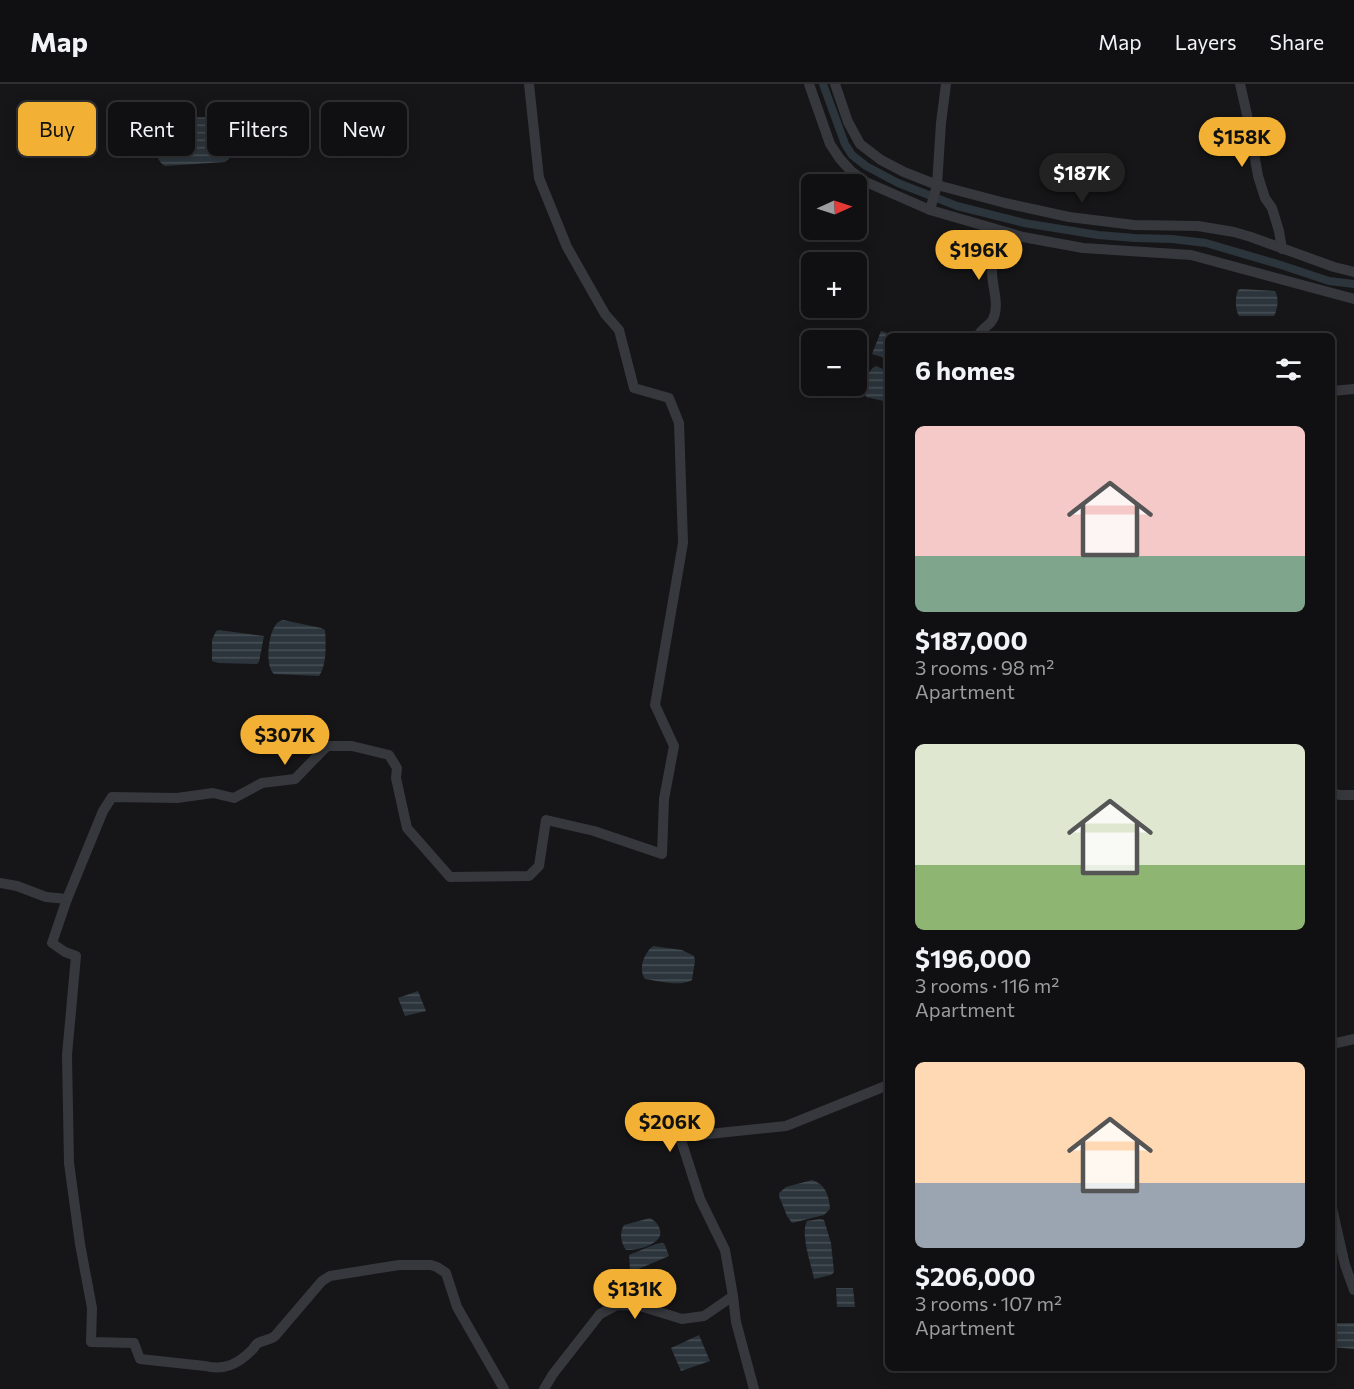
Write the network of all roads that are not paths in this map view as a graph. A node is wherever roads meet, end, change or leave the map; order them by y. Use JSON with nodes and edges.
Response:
{"nodes":[{"id":1,"x":529,"y":84,"type":"edge"},
{"id":2,"x":809,"y":84,"type":"edge"},
{"id":3,"x":835,"y":84,"type":"edge"},
{"id":4,"x":946,"y":84,"type":"edge"},
{"id":5,"x":1240,"y":84,"type":"edge"},
{"id":6,"x":937,"y":185,"type":"junction"},
{"id":7,"x":930,"y":210,"type":"junction"},
{"id":8,"x":1002,"y":231,"type":"junction"},
{"id":9,"x":1282,"y":249,"type":"junction"},
{"id":10,"x":1354,"y":272,"type":"edge"},
{"id":11,"x":1354,"y":299,"type":"edge"},
{"id":12,"x":980,"y":333,"type":"edge"},
{"id":13,"x":1354,"y":389,"type":"edge"},
{"id":14,"x":1335,"y":392,"type":"edge"},
{"id":15,"x":1335,"y":794,"type":"edge"},
{"id":16,"x":1354,"y":795,"type":"edge"},
{"id":17,"x":0,"y":883,"type":"edge"},
{"id":18,"x":67,"y":899,"type":"junction"},
{"id":19,"x":1354,"y":1039,"type":"edge"},
{"id":20,"x":1335,"y":1043,"type":"edge"},
{"id":21,"x":885,"y":1086,"type":"edge"},
{"id":22,"x":1335,"y":1221,"type":"edge"},
{"id":23,"x":1354,"y":1290,"type":"edge"},
{"id":24,"x":733,"y":1296,"type":"junction"},
{"id":25,"x":504,"y":1389,"type":"edge"},
{"id":26,"x":544,"y":1389,"type":"edge"},
{"id":27,"x":754,"y":1389,"type":"edge"}],
"edges":[{"from":1,"to":18,"type":"street"},
{"from":2,"to":7,"type":"street"},
{"from":3,"to":6,"type":"street"},
{"from":4,"to":6,"type":"street"},
{"from":5,"to":9,"type":"street"},
{"from":6,"to":7,"type":"street"},
{"from":6,"to":9,"type":"street"},
{"from":7,"to":8,"type":"street"},
{"from":8,"to":11,"type":"street"},
{"from":8,"to":12,"type":"street"},
{"from":9,"to":10,"type":"street"},
{"from":13,"to":14,"type":"street"},
{"from":15,"to":16,"type":"street"},
{"from":17,"to":18,"type":"street"},
{"from":18,"to":25,"type":"street"},
{"from":19,"to":20,"type":"street"},
{"from":21,"to":24,"type":"street"},
{"from":22,"to":23,"type":"street"},
{"from":24,"to":26,"type":"street"},
{"from":24,"to":27,"type":"street"}]}
